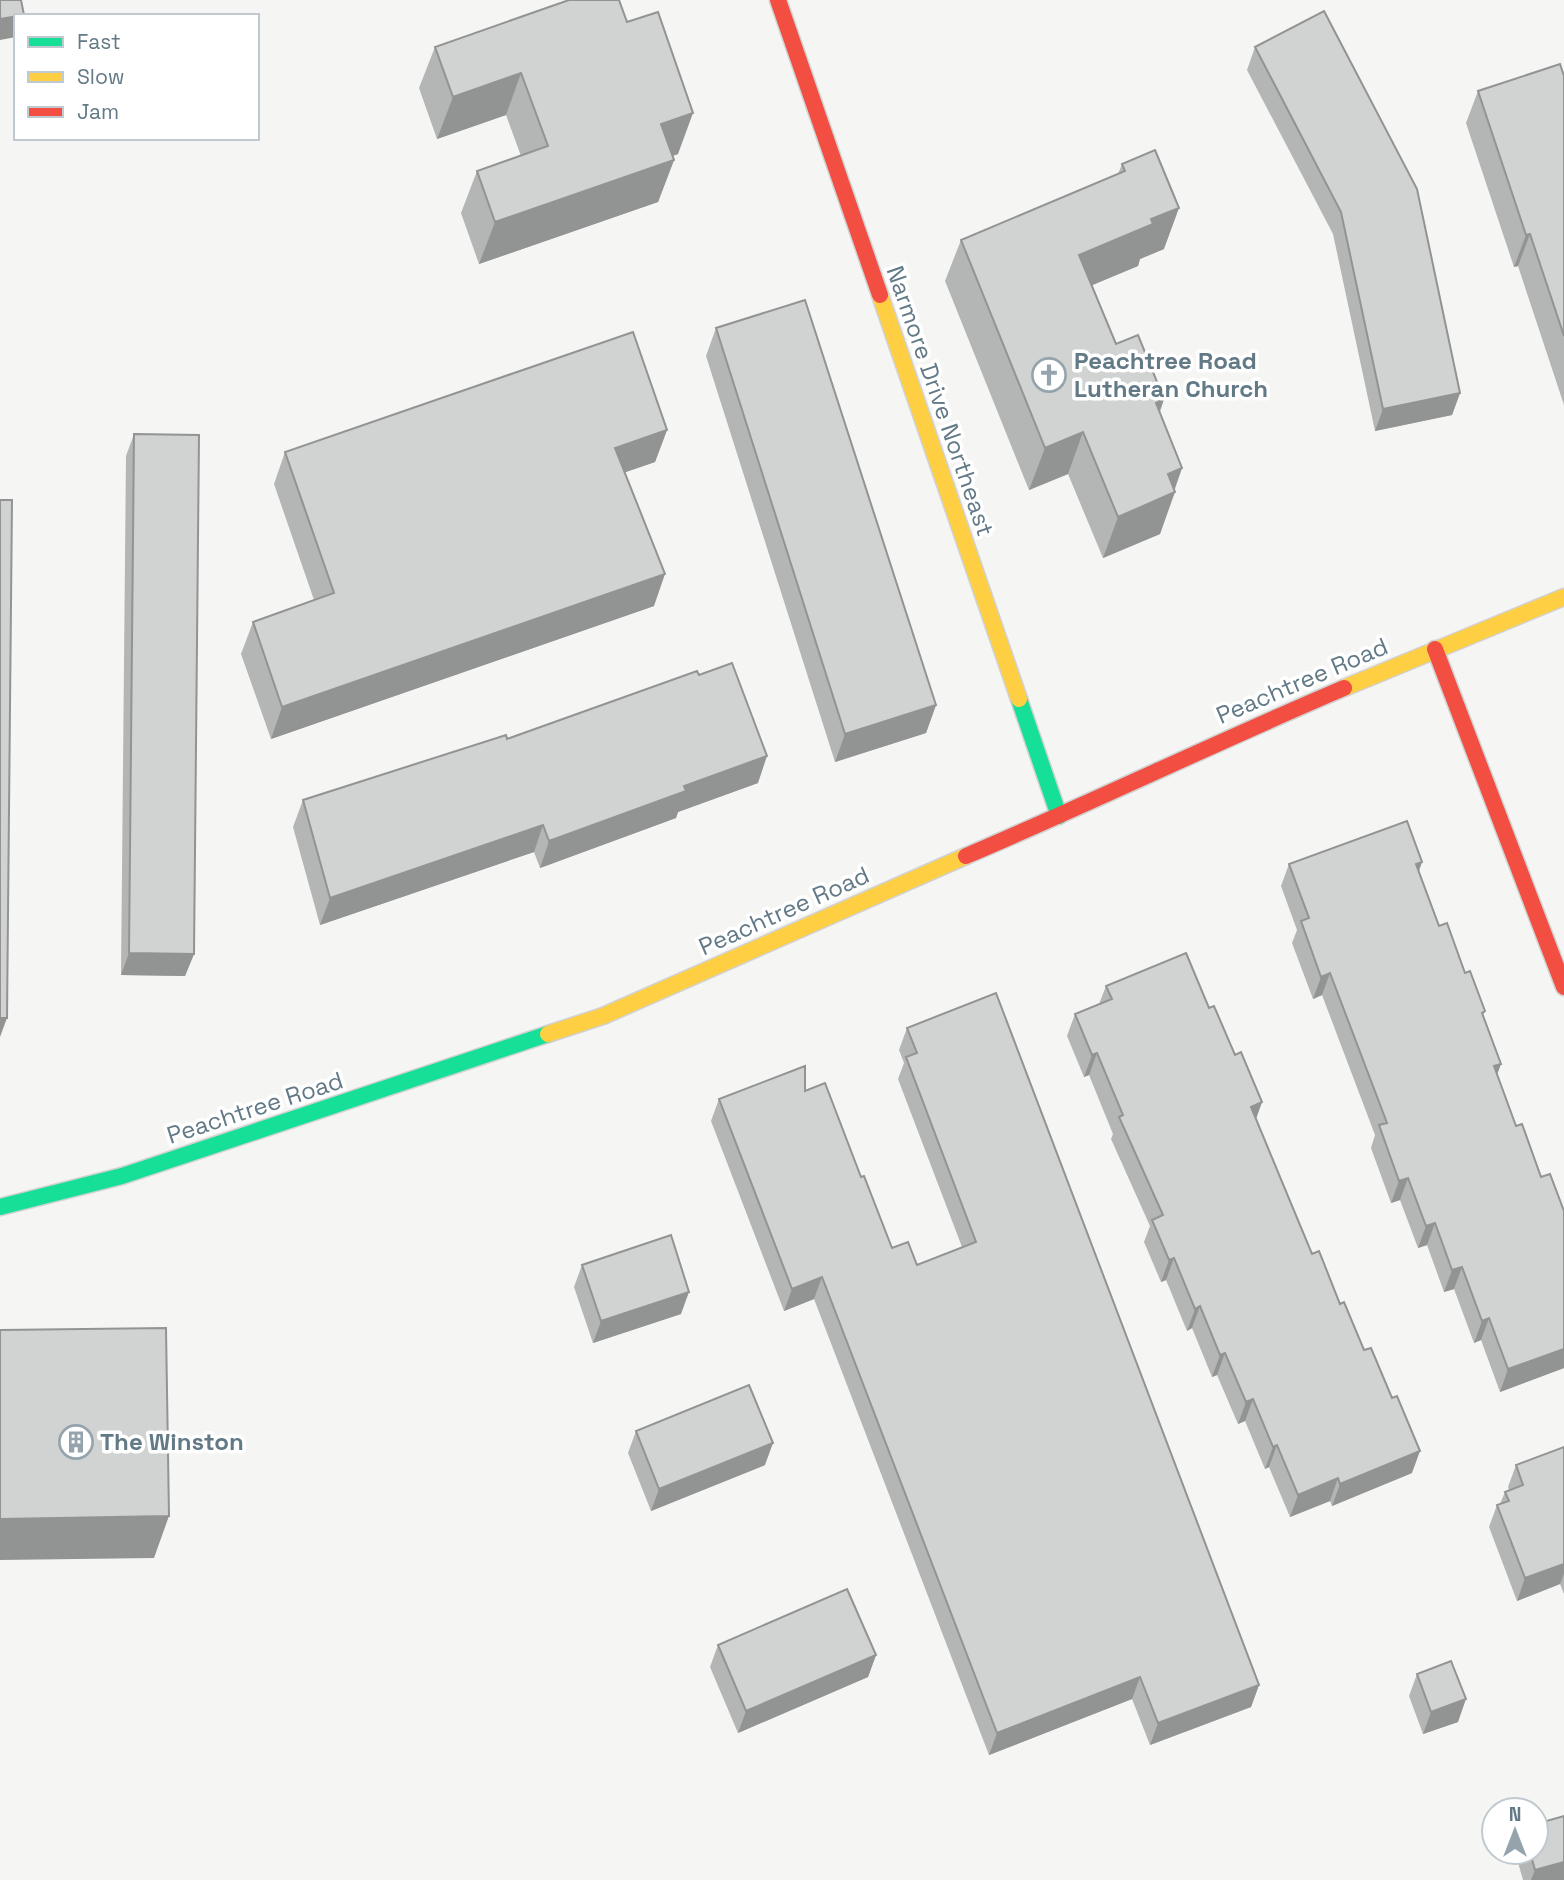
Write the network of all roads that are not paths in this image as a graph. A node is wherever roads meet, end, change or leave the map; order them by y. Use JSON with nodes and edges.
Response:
{"nodes":[{"id":1,"x":778,"y":0,"type":"edge"},
{"id":2,"x":1564,"y":597,"type":"edge"},
{"id":3,"x":1435,"y":649,"type":"junction"},
{"id":4,"x":1059,"y":816,"type":"junction"},
{"id":5,"x":1564,"y":987,"type":"edge"},
{"id":6,"x":0,"y":1207,"type":"edge"}],
"edges":[{"from":1,"to":4,"type":"main road","name":"Narmore Drive Northeast"},
{"from":2,"to":3,"type":"main road","name":"Peachtree Road"},
{"from":3,"to":4,"type":"main road","name":"Peachtree Road"},
{"from":3,"to":5,"type":"main road"},
{"from":4,"to":6,"type":"main road","name":"Peachtree Road"}]}
